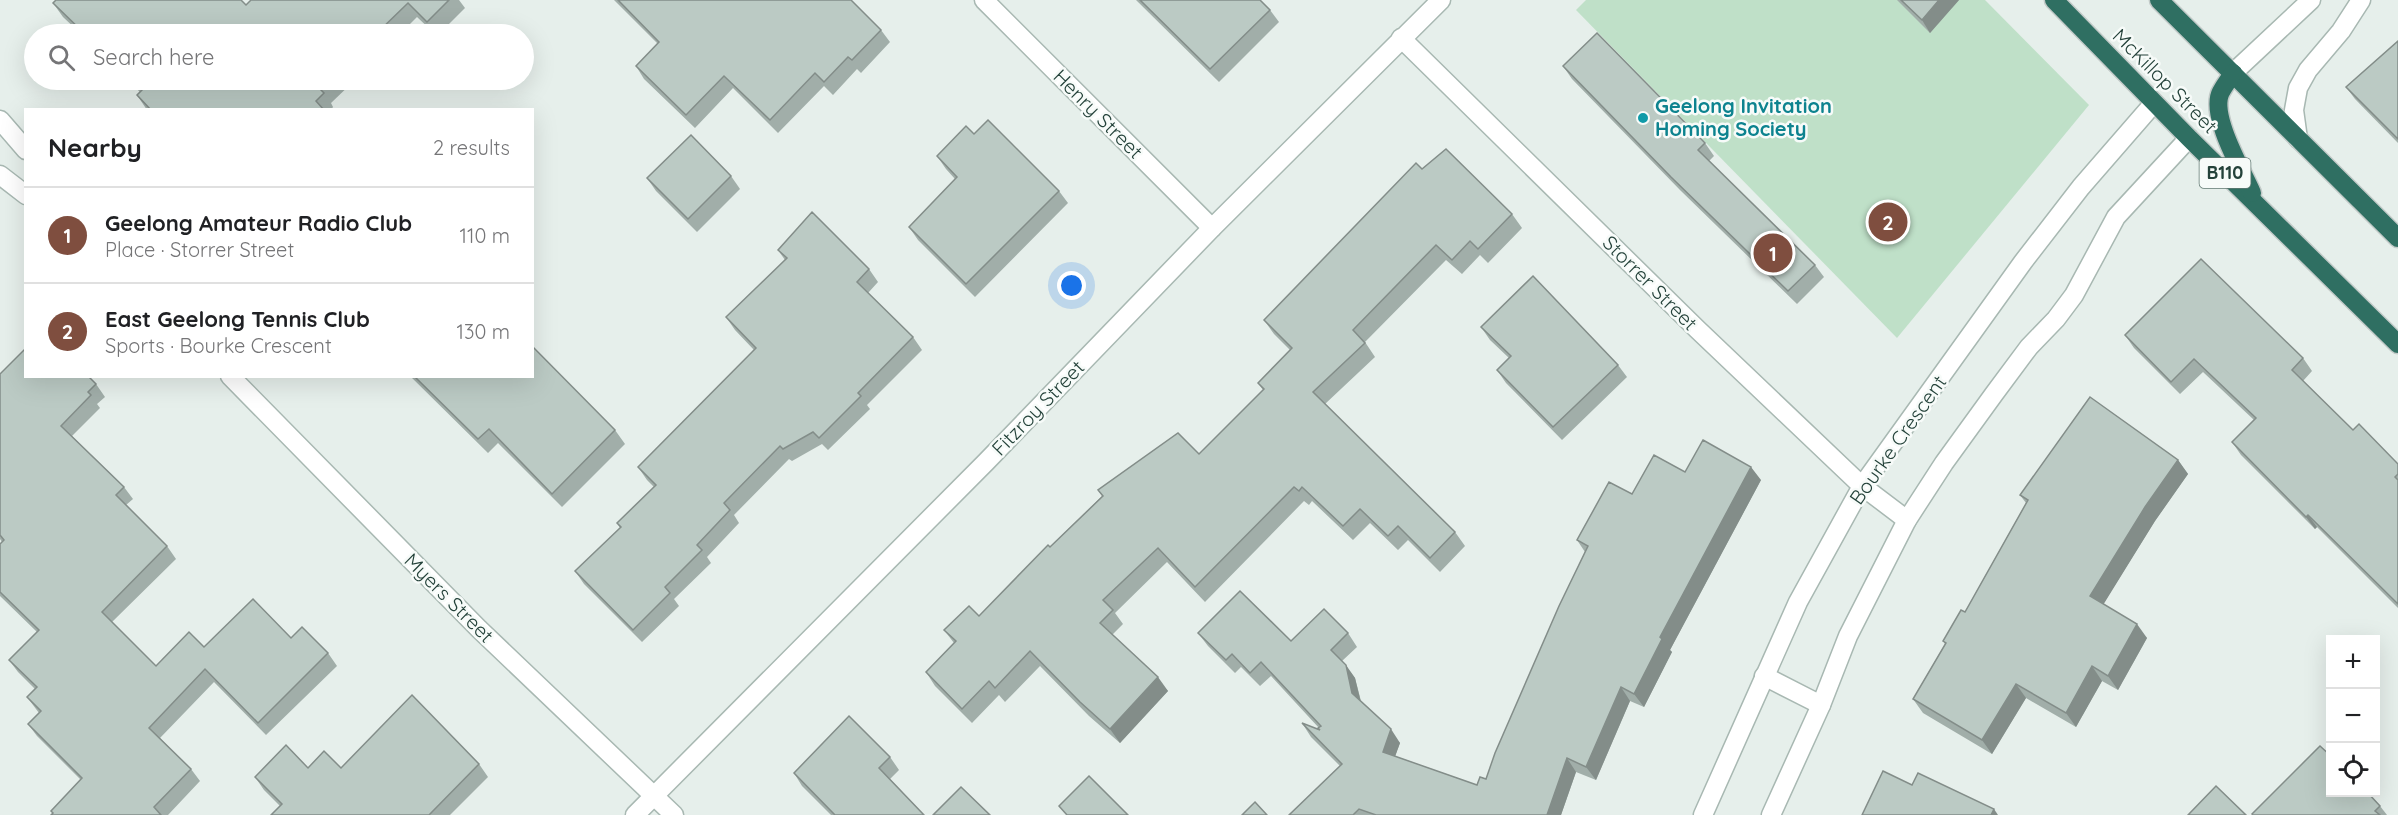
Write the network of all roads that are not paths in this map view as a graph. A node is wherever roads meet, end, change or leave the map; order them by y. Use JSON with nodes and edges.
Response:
{"nodes":[{"id":1,"x":984,"y":0,"type":"edge"},
{"id":2,"x":1441,"y":0,"type":"edge"},
{"id":3,"x":2054,"y":0,"type":"edge"},
{"id":4,"x":2159,"y":0,"type":"edge"},
{"id":5,"x":2311,"y":0,"type":"edge"},
{"id":6,"x":2361,"y":0,"type":"edge"},
{"id":7,"x":1401,"y":38,"type":"junction"},
{"id":8,"x":2234,"y":73,"type":"junction"},
{"id":9,"x":2154,"y":103,"type":"junction"},
{"id":10,"x":0,"y":120,"type":"edge"},
{"id":11,"x":2189,"y":138,"type":"junction"},
{"id":12,"x":2298,"y":139,"type":"junction"},
{"id":13,"x":24,"y":148,"type":"edge"},
{"id":14,"x":0,"y":175,"type":"edge"},
{"id":15,"x":24,"y":193,"type":"edge"},
{"id":16,"x":2256,"y":203,"type":"junction"},
{"id":17,"x":1212,"y":228,"type":"junction"},
{"id":18,"x":2398,"y":238,"type":"edge"},
{"id":19,"x":2398,"y":344,"type":"edge"},
{"id":20,"x":232,"y":378,"type":"edge"},
{"id":21,"x":1862,"y":486,"type":"junction"},
{"id":22,"x":1907,"y":520,"type":"junction"},
{"id":23,"x":1764,"y":676,"type":"junction"},
{"id":24,"x":1821,"y":705,"type":"junction"},
{"id":25,"x":655,"y":795,"type":"junction"},
{"id":26,"x":635,"y":815,"type":"edge"},
{"id":27,"x":674,"y":815,"type":"edge"},
{"id":28,"x":1703,"y":815,"type":"edge"},
{"id":29,"x":1771,"y":815,"type":"edge"}],
"edges":[{"from":1,"to":17,"type":"street","name":"Henry Street"},
{"from":2,"to":7,"type":"street","name":"Fitzroy Street"},
{"from":3,"to":9,"type":"highway","name":"McKillop Street","number":"B110"},
{"from":4,"to":8,"type":"highway"},
{"from":5,"to":8,"type":"street"},
{"from":6,"to":12,"type":"street"},
{"from":7,"to":17,"type":"street","name":"Fitzroy Street"},
{"from":7,"to":21,"type":"street","name":"Storrer Street"},
{"from":8,"to":12,"type":"highway"},
{"from":8,"to":16,"type":"highway"},
{"from":9,"to":11,"type":"highway","name":"McKillop Street","number":"B110"},
{"from":9,"to":21,"type":"street","name":"Bourke Crescent"},
{"from":10,"to":13,"type":"street"},
{"from":11,"to":16,"type":"highway","name":"McKillop Street","number":"B110"},
{"from":11,"to":22,"type":"street"},
{"from":12,"to":18,"type":"highway"},
{"from":14,"to":15,"type":"street"},
{"from":16,"to":19,"type":"highway","name":"McKillop Street","number":"B110"},
{"from":17,"to":25,"type":"street","name":"Fitzroy Street"},
{"from":20,"to":25,"type":"street","name":"Myers Street"},
{"from":21,"to":22,"type":"street","name":"Storrer Street"},
{"from":21,"to":23,"type":"street","name":"Bourke Crescent"},
{"from":22,"to":24,"type":"street"},
{"from":23,"to":24,"type":"street"},
{"from":23,"to":28,"type":"street","name":"Bourke Crescent"},
{"from":24,"to":29,"type":"street"},
{"from":25,"to":26,"type":"street","name":"Fitzroy Street"},
{"from":25,"to":27,"type":"street","name":"Myers Street"}]}
